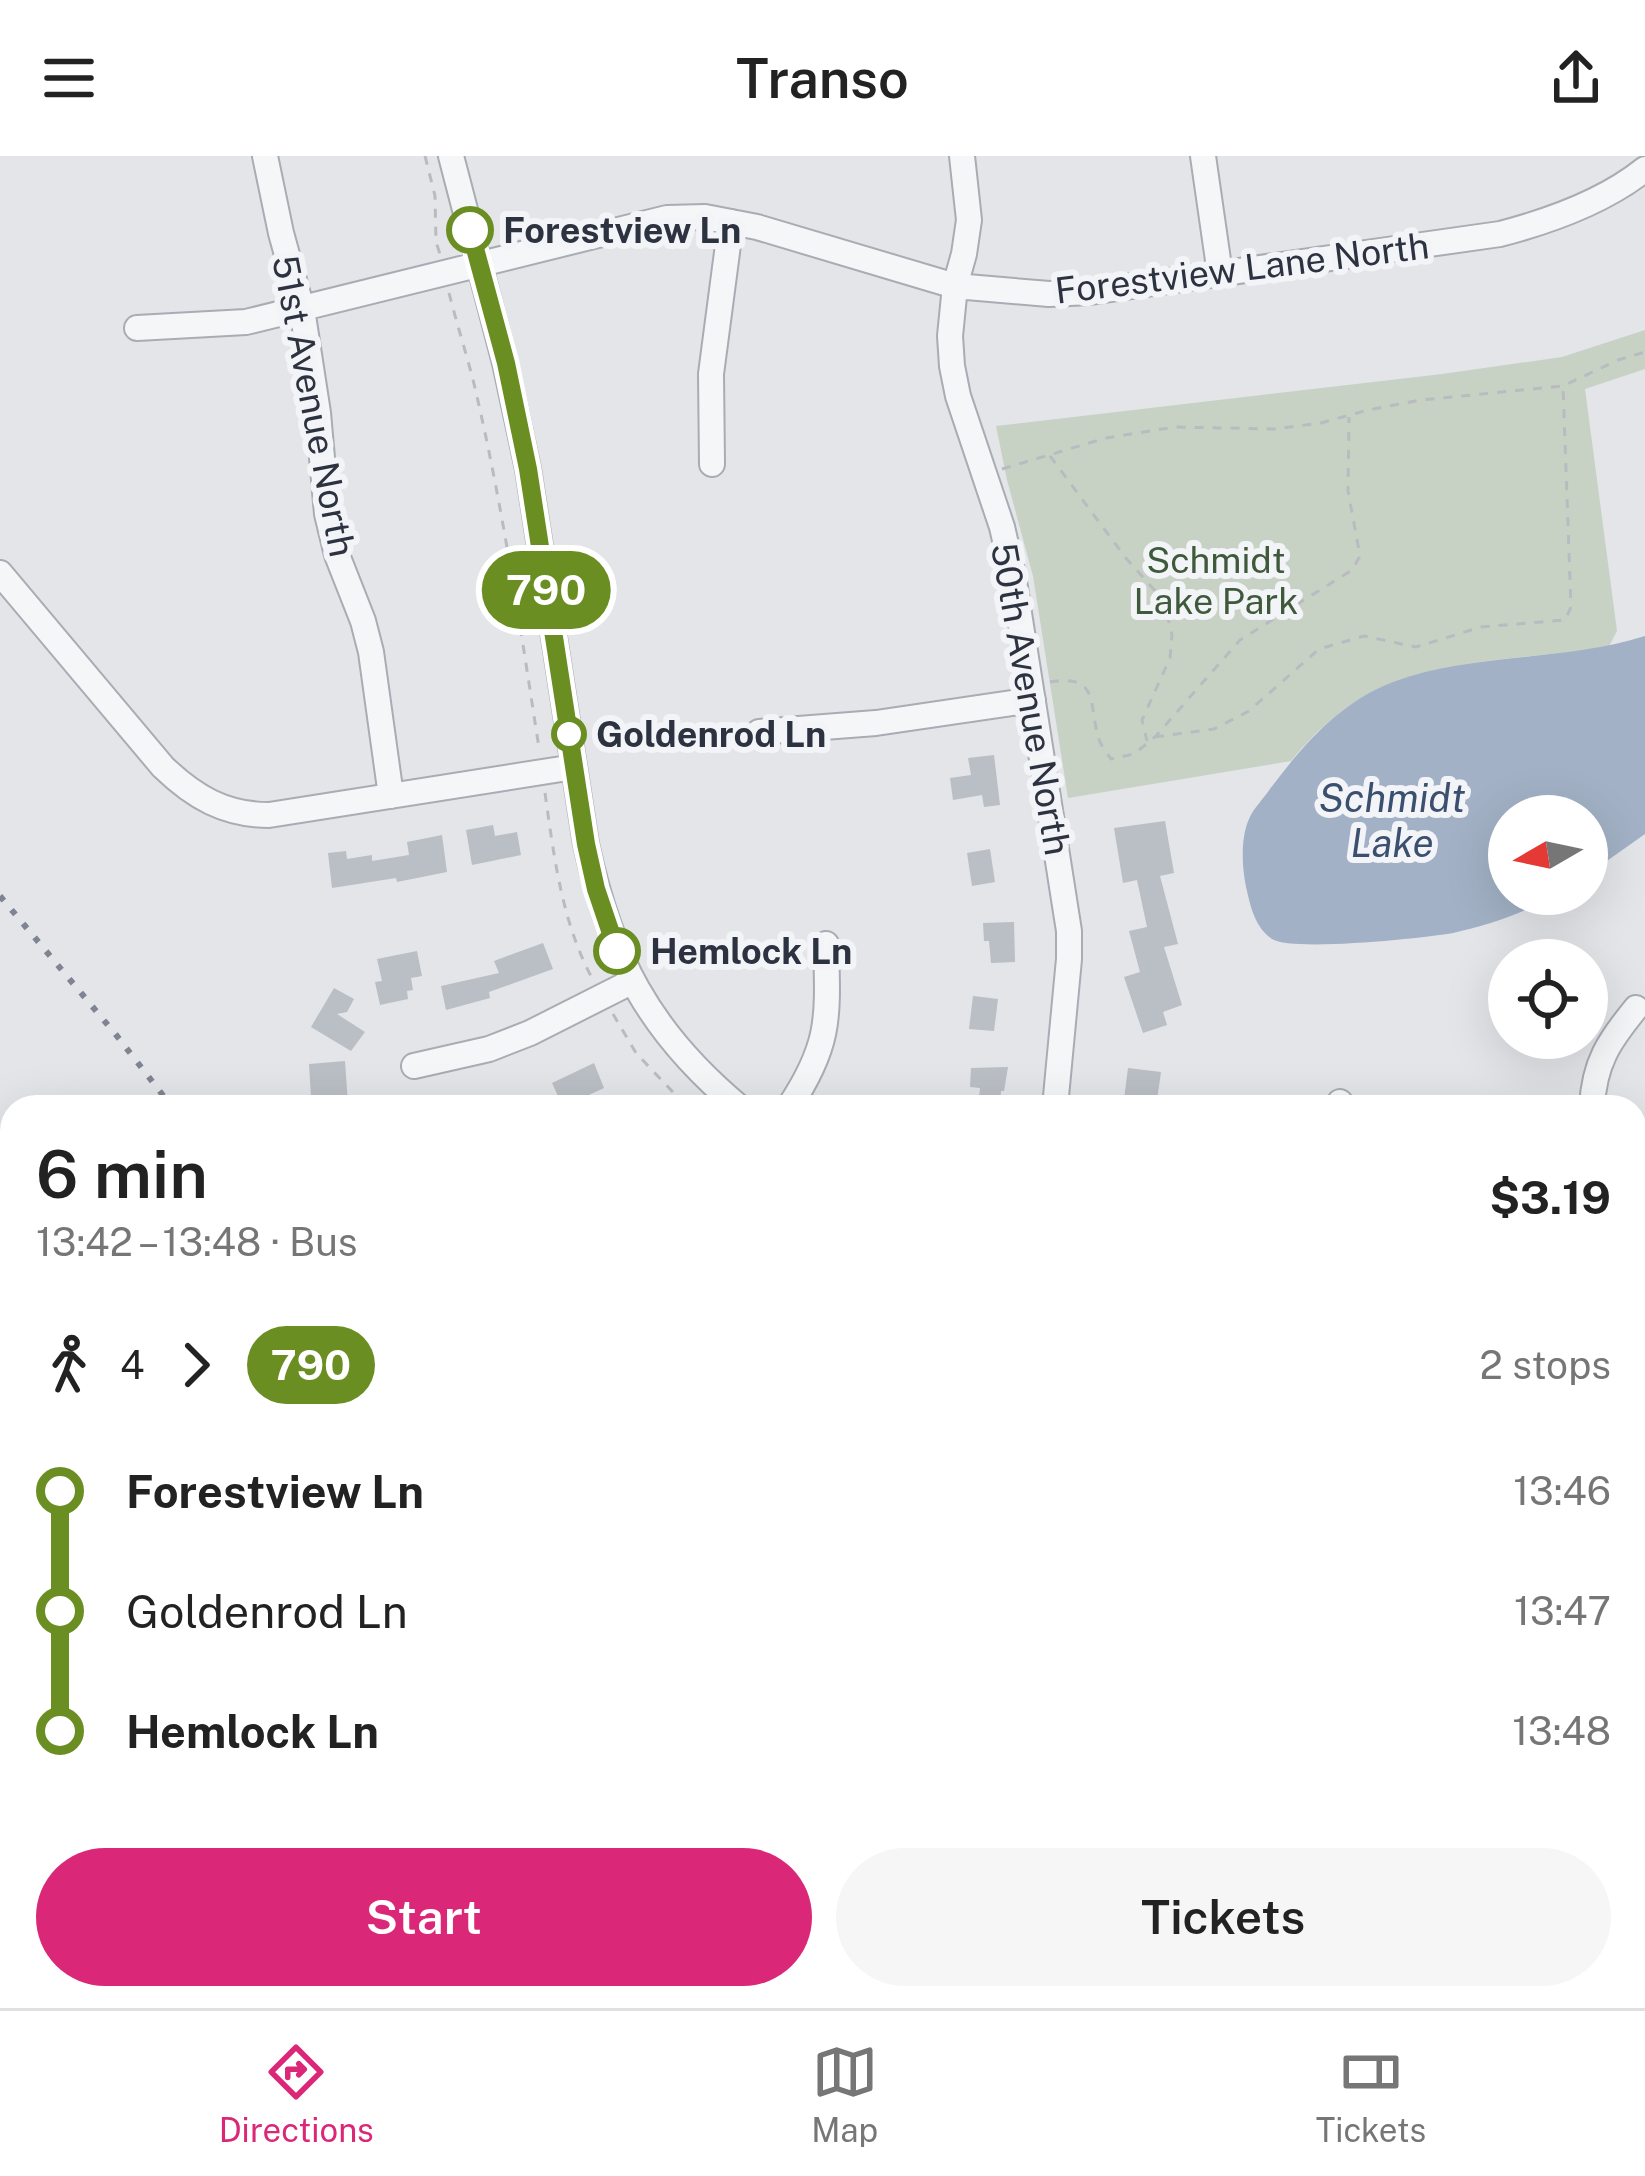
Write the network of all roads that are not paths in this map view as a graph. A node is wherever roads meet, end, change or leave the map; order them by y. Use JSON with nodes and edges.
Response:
{"nodes":[{"id":1,"x":265,"y":156,"type":"edge"},
{"id":2,"x":452,"y":156,"type":"edge"},
{"id":3,"x":962,"y":156,"type":"edge"},
{"id":4,"x":1202,"y":156,"type":"edge"},
{"id":5,"x":1642,"y":177,"type":"edge"},
{"id":6,"x":731,"y":222,"type":"junction"},
{"id":7,"x":479,"y":264,"type":"junction"},
{"id":8,"x":1220,"y":274,"type":"junction"},
{"id":9,"x":955,"y":286,"type":"junction"},
{"id":10,"x":302,"y":309,"type":"junction"},
{"id":11,"x":137,"y":328,"type":"dead end"},
{"id":12,"x":712,"y":464,"type":"dead end"},
{"id":13,"x":0,"y":573,"type":"edge"},
{"id":14,"x":1032,"y":693,"type":"junction"},
{"id":15,"x":759,"y":732,"type":"dead end"},
{"id":16,"x":574,"y":767,"type":"junction"},
{"id":17,"x":391,"y":796,"type":"junction"},
{"id":18,"x":826,"y":944,"type":"dead end"},
{"id":19,"x":631,"y":982,"type":"junction"},
{"id":20,"x":1636,"y":1008,"type":"dead end"},
{"id":21,"x":414,"y":1066,"type":"dead end"},
{"id":22,"x":725,"y":1095,"type":"edge"},
{"id":23,"x":796,"y":1095,"type":"edge"},
{"id":24,"x":1055,"y":1095,"type":"edge"},
{"id":25,"x":1592,"y":1095,"type":"edge"}],
"edges":[{"from":1,"to":10,"type":"street","name":"51st Avenue North"},
{"from":2,"to":7,"type":"street"},
{"from":3,"to":9,"type":"street","name":"50th Avenue North"},
{"from":4,"to":8,"type":"street"},
{"from":5,"to":8,"type":"street","name":"Forestview Lane North"},
{"from":6,"to":7,"type":"street","name":"Forestview Lane North"},
{"from":6,"to":9,"type":"street","name":"Forestview Lane North"},
{"from":6,"to":12,"type":"street"},
{"from":7,"to":10,"type":"street","name":"Forestview Lane North"},
{"from":7,"to":16,"type":"street"},
{"from":8,"to":9,"type":"street","name":"Forestview Lane North"},
{"from":9,"to":14,"type":"street","name":"50th Avenue North"},
{"from":10,"to":11,"type":"street","name":"Forestview Lane North"},
{"from":10,"to":17,"type":"street","name":"51st Avenue North"},
{"from":13,"to":17,"type":"street"},
{"from":14,"to":15,"type":"street"},
{"from":14,"to":24,"type":"street","name":"50th Avenue North"},
{"from":16,"to":17,"type":"street"},
{"from":16,"to":19,"type":"street"},
{"from":18,"to":23,"type":"street"},
{"from":19,"to":21,"type":"street"},
{"from":19,"to":22,"type":"street"},
{"from":20,"to":25,"type":"street"}]}
